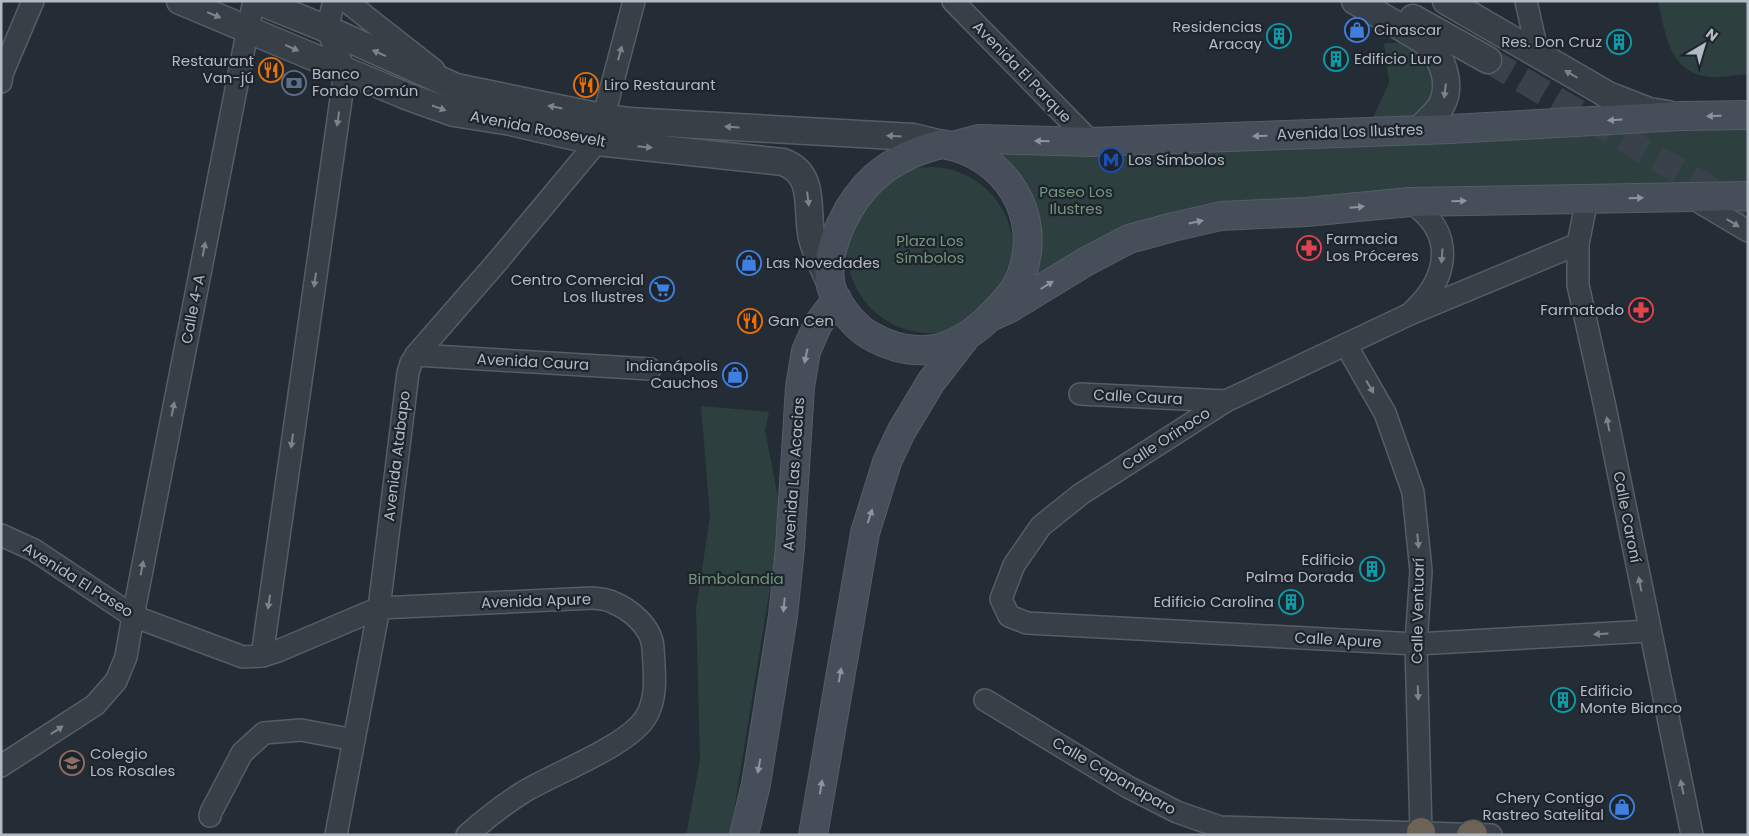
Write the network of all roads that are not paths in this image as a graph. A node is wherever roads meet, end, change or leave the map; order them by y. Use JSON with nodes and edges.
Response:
{"nodes":[{"id":1,"x":33,"y":1,"type":"edge"},
{"id":2,"x":180,"y":1,"type":"edge"},
{"id":3,"x":256,"y":1,"type":"edge"},
{"id":4,"x":334,"y":1,"type":"edge"},
{"id":5,"x":346,"y":1,"type":"edge"},
{"id":6,"x":634,"y":1,"type":"edge"},
{"id":7,"x":953,"y":1,"type":"edge"},
{"id":8,"x":1355,"y":1,"type":"edge"},
{"id":9,"x":1384,"y":1,"type":"edge"},
{"id":10,"x":1414,"y":1,"type":"edge"},
{"id":11,"x":1526,"y":1,"type":"edge"},
{"id":12,"x":1455,"y":2,"type":"edge"},
{"id":13,"x":248,"y":28,"type":"junction"},
{"id":14,"x":327,"y":30,"type":"junction"},
{"id":15,"x":1538,"y":55,"type":"junction"},
{"id":16,"x":345,"y":71,"type":"junction"},
{"id":17,"x":1,"y":82,"type":"edge"},
{"id":18,"x":456,"y":87,"type":"junction"},
{"id":19,"x":1748,"y":115,"type":"edge"},
{"id":20,"x":1681,"y":116,"type":"junction"},
{"id":21,"x":602,"y":117,"type":"junction"},
{"id":22,"x":1419,"y":130,"type":"junction"},
{"id":23,"x":597,"y":142,"type":"junction"},
{"id":24,"x":1091,"y":142,"type":"junction"},
{"id":25,"x":947,"y":145,"type":"junction"},
{"id":26,"x":1689,"y":196,"type":"junction"},
{"id":27,"x":1748,"y":196,"type":"edge"},
{"id":28,"x":1587,"y":199,"type":"junction"},
{"id":29,"x":1410,"y":202,"type":"junction"},
{"id":30,"x":1748,"y":231,"type":"edge"},
{"id":31,"x":1578,"y":244,"type":"junction"},
{"id":32,"x":833,"y":290,"type":"junction"},
{"id":33,"x":1410,"y":314,"type":"junction"},
{"id":34,"x":990,"y":317,"type":"junction"},
{"id":35,"x":965,"y":338,"type":"junction"},
{"id":36,"x":1346,"y":344,"type":"junction"},
{"id":37,"x":416,"y":355,"type":"junction"},
{"id":38,"x":650,"y":369,"type":"dead end"},
{"id":39,"x":1080,"y":394,"type":"dead end"},
{"id":40,"x":1226,"y":401,"type":"junction"},
{"id":41,"x":1,"y":535,"type":"edge"},
{"id":42,"x":379,"y":608,"type":"junction"},
{"id":43,"x":133,"y":616,"type":"junction"},
{"id":44,"x":1027,"y":623,"type":"joint"},
{"id":45,"x":1649,"y":631,"type":"junction"},
{"id":46,"x":1416,"y":644,"type":"junction"},
{"id":47,"x":262,"y":656,"type":"junction"},
{"id":48,"x":985,"y":700,"type":"dead end"},
{"id":49,"x":354,"y":740,"type":"junction"},
{"id":50,"x":1,"y":747,"type":"edge"},
{"id":51,"x":24,"y":752,"type":"junction"},
{"id":52,"x":1,"y":766,"type":"edge"},
{"id":53,"x":210,"y":816,"type":"dead end"},
{"id":54,"x":1421,"y":833,"type":"edge"},
{"id":55,"x":1472,"y":834,"type":"edge"},
{"id":56,"x":336,"y":835,"type":"edge"},
{"id":57,"x":467,"y":835,"type":"edge"},
{"id":58,"x":744,"y":835,"type":"edge"},
{"id":59,"x":813,"y":835,"type":"edge"},
{"id":60,"x":1491,"y":835,"type":"edge"},
{"id":61,"x":1692,"y":835,"type":"edge"}],
"edges":[{"from":1,"to":17,"type":"street"},
{"from":2,"to":13,"type":"street","name":"Avenida Roosevelt","one_way":true},
{"from":3,"to":13,"type":"street","name":"Calle 4-A"},
{"from":3,"to":14,"type":"street","name":"Avenida Roosevelt"},
{"from":4,"to":14,"type":"street"},
{"from":5,"to":18,"type":"street"},
{"from":21,"to":6,"type":"street","one_way":true},
{"from":7,"to":24,"type":"street","name":"Avenida El Parque"},
{"from":8,"to":22,"type":"street","one_way":true},
{"from":9,"to":10,"type":"street"},
{"from":11,"to":15,"type":"street"},
{"from":12,"to":15,"type":"street"},
{"from":13,"to":16,"type":"street","name":"Avenida Roosevelt","one_way":true},
{"from":43,"to":13,"type":"street","name":"Calle 4-A","one_way":true},
{"from":14,"to":16,"type":"street"},
{"from":18,"to":14,"type":"street","name":"Avenida Roosevelt","one_way":true},
{"from":20,"to":15,"type":"street","one_way":true},
{"from":16,"to":23,"type":"street","name":"Avenida Roosevelt","one_way":true},
{"from":16,"to":47,"type":"street","one_way":true},
{"from":21,"to":18,"type":"street","name":"Avenida Roosevelt","one_way":true},
{"from":19,"to":20,"type":"main road","name":"Avenida Los Ilustres","one_way":true},
{"from":20,"to":22,"type":"main road","name":"Avenida Los Ilustres","one_way":true},
{"from":21,"to":23,"type":"street"},
{"from":25,"to":21,"type":"street","name":"Avenida Roosevelt","one_way":true},
{"from":22,"to":24,"type":"main road","name":"Avenida Los Ilustres","one_way":true},
{"from":23,"to":32,"type":"street","name":"Avenida Roosevelt","one_way":true},
{"from":23,"to":37,"type":"street","name":"Avenida Atabapo"},
{"from":24,"to":25,"type":"main road","name":"Avenida Los Ilustres","one_way":true},
{"from":25,"to":32,"type":"main road","name":"Avenida Los Ilustres"},
{"from":25,"to":34,"type":"main road"},
{"from":26,"to":27,"type":"main road"},
{"from":28,"to":26,"type":"main road","one_way":true},
{"from":26,"to":30,"type":"street","one_way":true},
{"from":29,"to":28,"type":"main road","one_way":true},
{"from":28,"to":31,"type":"street","name":"Calle Caroní"},
{"from":29,"to":33,"type":"street","name":"Calle Orinoco","one_way":true},
{"from":34,"to":29,"type":"main road","one_way":true},
{"from":31,"to":33,"type":"street","name":"Calle Orinoco"},
{"from":45,"to":31,"type":"street","name":"Calle Caroní","one_way":true},
{"from":32,"to":35,"type":"main road"},
{"from":32,"to":58,"type":"main road","name":"Avenida Las Acacias","one_way":true},
{"from":33,"to":36,"type":"street","name":"Calle Orinoco"},
{"from":34,"to":35,"type":"main road"},
{"from":59,"to":35,"type":"main road","one_way":true},
{"from":36,"to":40,"type":"street","name":"Calle Orinoco"},
{"from":36,"to":46,"type":"street","name":"Calle Ventuarí","one_way":true},
{"from":37,"to":38,"type":"street","name":"Avenida Caura"},
{"from":37,"to":42,"type":"street","name":"Avenida Atabapo"},
{"from":39,"to":40,"type":"street","name":"Calle Caura"},
{"from":40,"to":44,"type":"street","name":"Calle Orinoco"},
{"from":41,"to":43,"type":"street","name":"Avenida El Paseo"},
{"from":42,"to":47,"type":"street","name":"Avenida El Paseo"},
{"from":42,"to":49,"type":"street","name":"Avenida Atabapo"},
{"from":42,"to":57,"type":"street","name":"Avenida Apure"},
{"from":43,"to":47,"type":"street","name":"Avenida El Paseo"},
{"from":51,"to":43,"type":"street","name":"Calle 4-A","one_way":true},
{"from":44,"to":46,"type":"street","name":"Calle Apure"},
{"from":45,"to":46,"type":"street","name":"Calle Apure","one_way":true},
{"from":61,"to":45,"type":"street","name":"Calle Caroní","one_way":true},
{"from":46,"to":54,"type":"street","name":"Calle Ventuarí","one_way":true},
{"from":48,"to":54,"type":"street","name":"Calle Capanaparo"},
{"from":49,"to":53,"type":"street"},
{"from":49,"to":56,"type":"street","name":"Avenida Atabapo"},
{"from":50,"to":51,"type":"street"},
{"from":51,"to":52,"type":"street","name":"Calle 4-A"},
{"from":54,"to":55,"type":"street","name":"Calle Capanaparo"},
{"from":55,"to":60,"type":"street","name":"Calle Capanaparo"}]}
